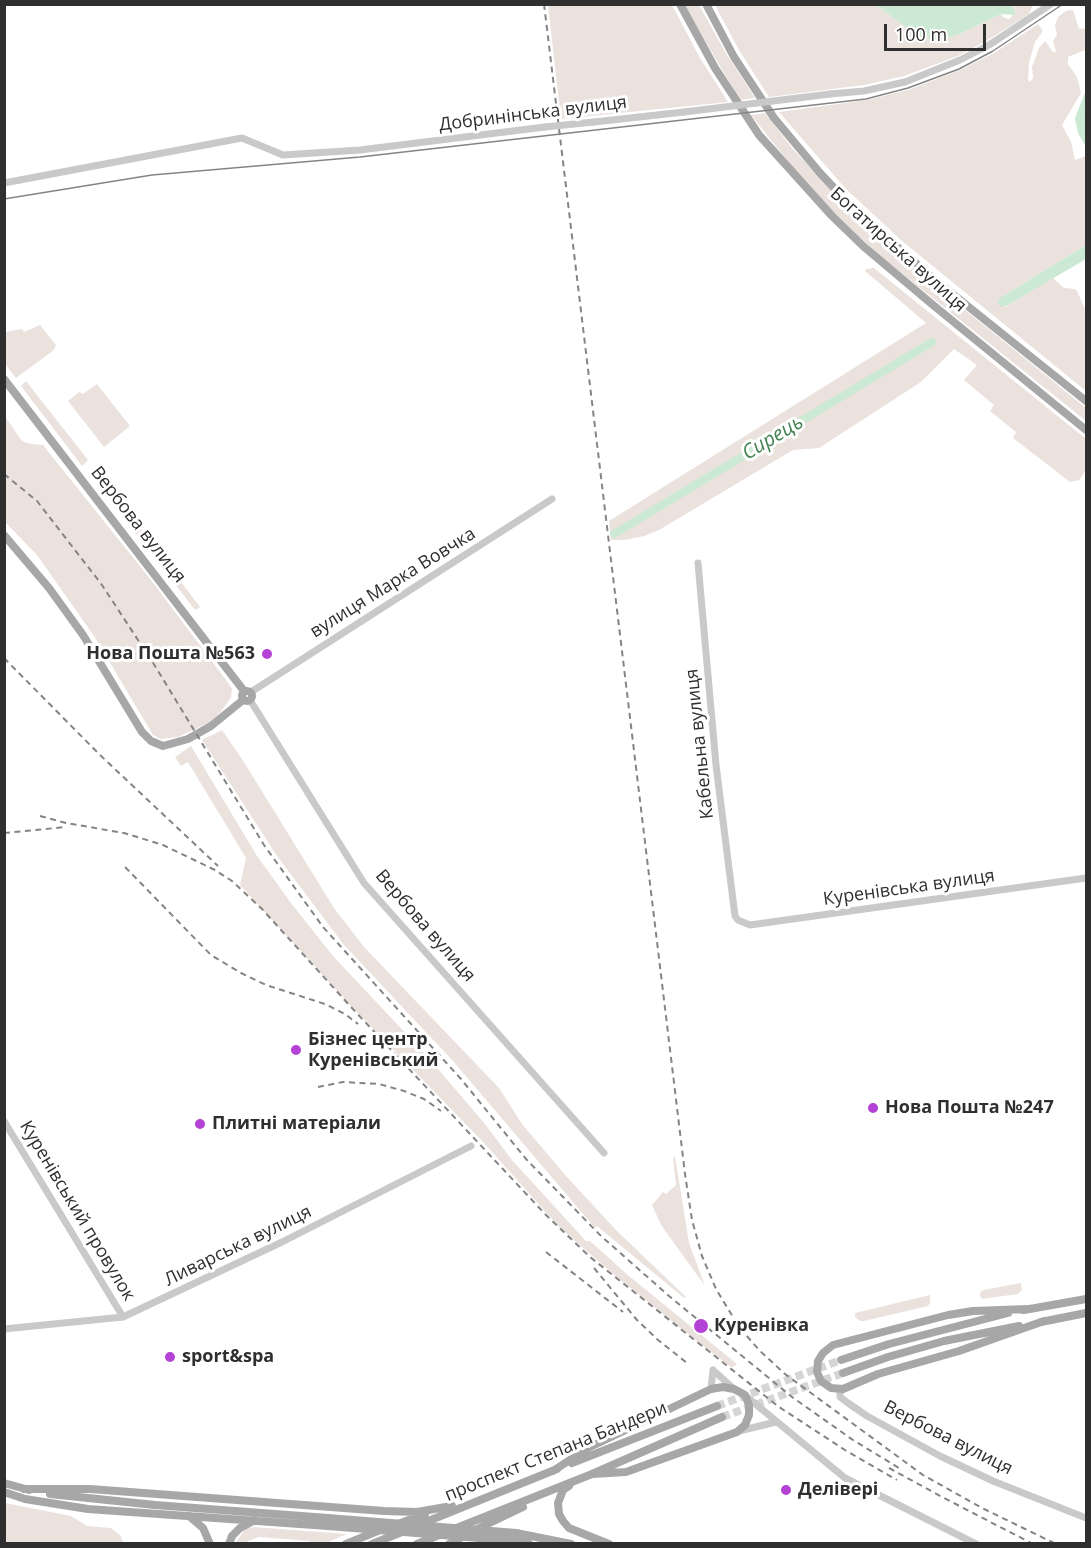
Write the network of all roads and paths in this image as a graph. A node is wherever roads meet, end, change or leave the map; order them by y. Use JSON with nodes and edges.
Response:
{"nodes":[{"id":1,"x":680,"y":4,"type":"edge"},
{"id":2,"x":706,"y":4,"type":"edge"},
{"id":3,"x":1051,"y":4,"type":"edge"},
{"id":4,"x":4,"y":183,"type":"edge"},
{"id":5,"x":4,"y":379,"type":"edge"},
{"id":6,"x":1086,"y":401,"type":"edge"},
{"id":7,"x":1086,"y":430,"type":"edge"},
{"id":8,"x":552,"y":499,"type":"dead end"},
{"id":9,"x":4,"y":535,"type":"edge"},
{"id":10,"x":698,"y":564,"type":"dead end"},
{"id":11,"x":247,"y":696,"type":"junction"},
{"id":12,"x":1086,"y":878,"type":"edge"},
{"id":13,"x":738,"y":920,"type":"joint"},
{"id":14,"x":4,"y":1121,"type":"edge"},
{"id":15,"x":471,"y":1146,"type":"dead end"},
{"id":16,"x":604,"y":1153,"type":"dead end"},
{"id":17,"x":1086,"y":1299,"type":"edge"},
{"id":18,"x":1028,"y":1309,"type":"junction"},
{"id":19,"x":1086,"y":1313,"type":"edge"},
{"id":20,"x":123,"y":1317,"type":"junction"},
{"id":21,"x":1044,"y":1321,"type":"junction"},
{"id":22,"x":4,"y":1329,"type":"edge"},
{"id":23,"x":842,"y":1360,"type":"tunnel mouth"},
{"id":24,"x":843,"y":1373,"type":"tunnel mouth"},
{"id":25,"x":711,"y":1389,"type":"junction"},
{"id":26,"x":734,"y":1389,"type":"junction"},
{"id":27,"x":843,"y":1389,"type":"junction"},
{"id":28,"x":745,"y":1395,"type":"junction"},
{"id":29,"x":717,"y":1406,"type":"tunnel mouth"},
{"id":30,"x":722,"y":1417,"type":"tunnel mouth"},
{"id":31,"x":776,"y":1422,"type":"junction"},
{"id":32,"x":737,"y":1432,"type":"junction"},
{"id":33,"x":553,"y":1471,"type":"junction"},
{"id":34,"x":592,"y":1474,"type":"junction"},
{"id":35,"x":577,"y":1480,"type":"junction"},
{"id":36,"x":5,"y":1486,"type":"edge"},
{"id":37,"x":24,"y":1489,"type":"junction"},
{"id":38,"x":484,"y":1499,"type":"junction"},
{"id":39,"x":452,"y":1506,"type":"junction"},
{"id":40,"x":189,"y":1516,"type":"junction"},
{"id":41,"x":1086,"y":1518,"type":"edge"},
{"id":42,"x":255,"y":1520,"type":"junction"},
{"id":43,"x":328,"y":1522,"type":"junction"},
{"id":44,"x":518,"y":1539,"type":"edge"},
{"id":45,"x":210,"y":1544,"type":"edge"},
{"id":46,"x":230,"y":1544,"type":"edge"},
{"id":47,"x":346,"y":1544,"type":"edge"},
{"id":48,"x":372,"y":1544,"type":"edge"},
{"id":49,"x":417,"y":1544,"type":"edge"},
{"id":50,"x":449,"y":1544,"type":"edge"},
{"id":51,"x":529,"y":1544,"type":"edge"},
{"id":52,"x":570,"y":1544,"type":"edge"},
{"id":53,"x":609,"y":1544,"type":"edge"},
{"id":54,"x":976,"y":1544,"type":"edge"}],
"edges":[{"from":1,"to":7,"type":"main road","name":"Богатирська вулиця"},
{"from":2,"to":6,"type":"main road","name":"Богатирська вулиця"},
{"from":3,"to":4,"type":"street","name":"Добринінська вулиця","bridge":true},
{"from":5,"to":11,"type":"main road","name":"Вербова вулиця"},
{"from":8,"to":11,"type":"street","name":"вулиця Марка Вовчка"},
{"from":9,"to":11,"type":"main road"},
{"from":10,"to":13,"type":"street","name":"Кабельна вулиця"},
{"from":11,"to":16,"type":"street","name":"Вербова вулиця"},
{"from":12,"to":13,"type":"street","name":"Куренівська вулиця"},
{"from":14,"to":20,"type":"street","name":"Куренівський провулок"},
{"from":15,"to":20,"type":"street","name":"Ливарська вулиця"},
{"from":17,"to":18,"type":"main road"},
{"from":18,"to":23,"type":"main road"},
{"from":18,"to":27,"type":"main road"},
{"from":19,"to":21,"type":"main road"},
{"from":20,"to":22,"type":"street","name":"Ливарська вулиця"},
{"from":21,"to":24,"type":"main road"},
{"from":21,"to":27,"type":"main road"},
{"from":25,"to":26,"type":"main road"},
{"from":25,"to":26,"type":"street"},
{"from":25,"to":33,"type":"main road"},
{"from":26,"to":28,"type":"main road"},
{"from":27,"to":41,"type":"street","name":"Вербова вулиця"},
{"from":28,"to":31,"type":"street"},
{"from":28,"to":32,"type":"main road"},
{"from":29,"to":33,"type":"main road","name":"проспект Степана Бандери"},
{"from":30,"to":34,"type":"main road","name":"проспект Степана Бандери"},
{"from":31,"to":32,"type":"street"},
{"from":31,"to":54,"type":"street"},
{"from":32,"to":34,"type":"main road"},
{"from":33,"to":38,"type":"main road","name":"проспект Степана Бандери"},
{"from":34,"to":35,"type":"main road","name":"проспект Степана Бандери"},
{"from":35,"to":49,"type":"main road","name":"проспект Степана Бандери"},
{"from":35,"to":50,"type":"main road"},
{"from":35,"to":53,"type":"main road"},
{"from":36,"to":37,"type":"main road"},
{"from":36,"to":40,"type":"main road"},
{"from":37,"to":39,"type":"main road"},
{"from":37,"to":43,"type":"main road"},
{"from":38,"to":39,"type":"main road"},
{"from":38,"to":48,"type":"main road","name":"проспект Степана Бандери"},
{"from":39,"to":47,"type":"main road"},
{"from":40,"to":42,"type":"main road"},
{"from":40,"to":45,"type":"main road"},
{"from":42,"to":43,"type":"main road"},
{"from":42,"to":46,"type":"main road"},
{"from":43,"to":44,"type":"main road","bridge":true},
{"from":44,"to":51,"type":"main road"},
{"from":44,"to":52,"type":"main road"}]}
